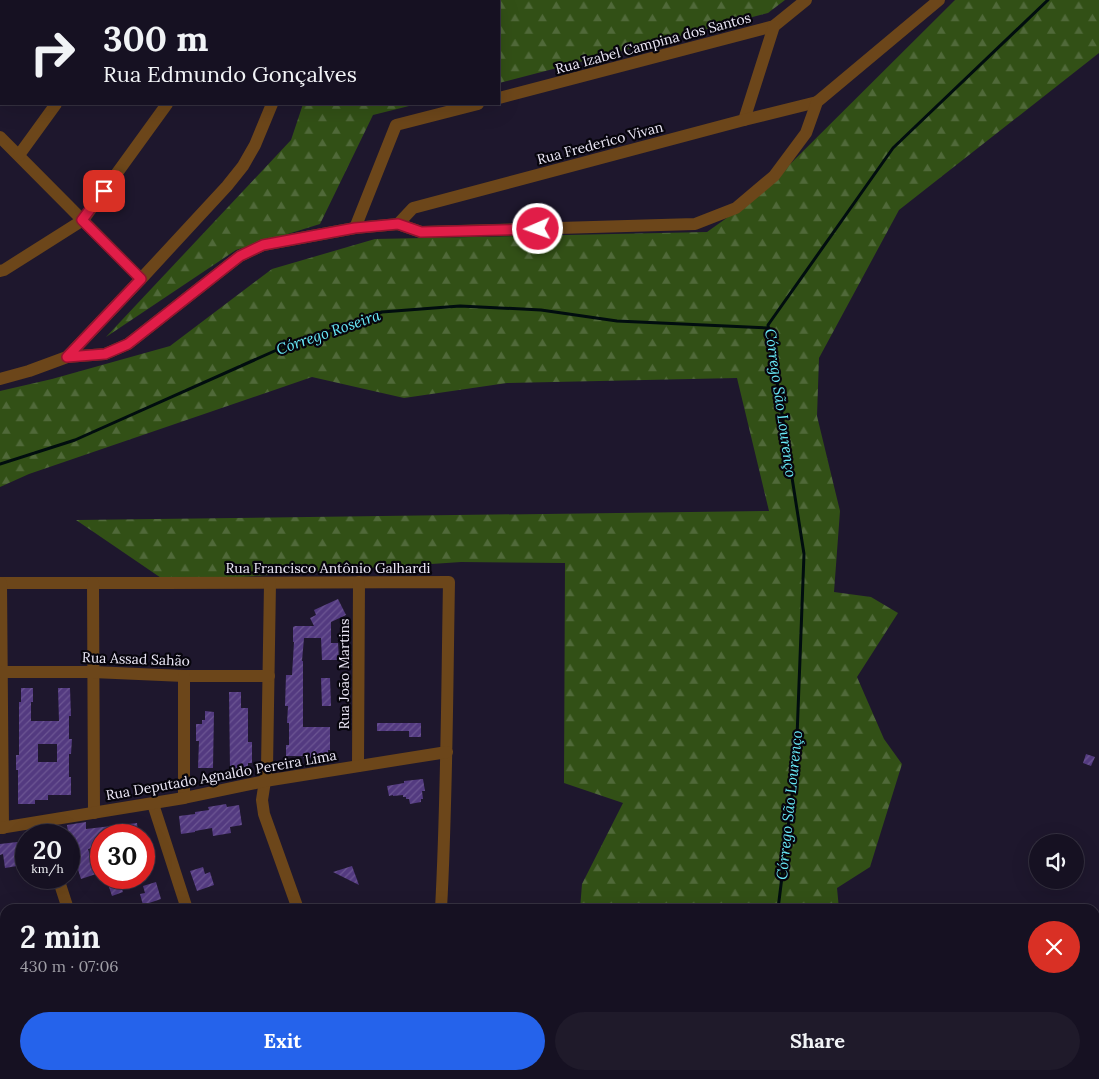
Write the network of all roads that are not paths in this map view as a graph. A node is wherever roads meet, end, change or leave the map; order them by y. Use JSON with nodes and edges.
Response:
{"nodes":[{"id":1,"x":806,"y":0,"type":"edge"},
{"id":2,"x":939,"y":0,"type":"edge"},
{"id":3,"x":774,"y":26,"type":"junction"},
{"id":4,"x":500,"y":98,"type":"edge"},
{"id":5,"x":817,"y":102,"type":"junction"},
{"id":6,"x":55,"y":105,"type":"edge"},
{"id":7,"x":165,"y":105,"type":"edge"},
{"id":8,"x":272,"y":105,"type":"edge"},
{"id":9,"x":474,"y":105,"type":"edge"},
{"id":10,"x":744,"y":120,"type":"junction"},
{"id":11,"x":0,"y":137,"type":"edge"},
{"id":12,"x":19,"y":155,"type":"junction"},
{"id":13,"x":82,"y":220,"type":"junction"},
{"id":14,"x":398,"y":224,"type":"junction"},
{"id":15,"x":355,"y":228,"type":"junction"},
{"id":16,"x":1,"y":269,"type":"edge"},
{"id":17,"x":141,"y":279,"type":"junction"},
{"id":18,"x":67,"y":357,"type":"junction"},
{"id":19,"x":0,"y":379,"type":"edge"},
{"id":20,"x":93,"y":582,"type":"junction"},
{"id":21,"x":270,"y":582,"type":"junction"},
{"id":22,"x":359,"y":582,"type":"junction"},
{"id":23,"x":0,"y":583,"type":"edge"},
{"id":24,"x":2,"y":672,"type":"junction"},
{"id":25,"x":93,"y":672,"type":"junction"},
{"id":26,"x":184,"y":676,"type":"junction"},
{"id":27,"x":268,"y":676,"type":"junction"},
{"id":28,"x":447,"y":752,"type":"junction"},
{"id":29,"x":358,"y":766,"type":"junction"},
{"id":30,"x":265,"y":781,"type":"junction"},
{"id":31,"x":184,"y":798,"type":"junction"},
{"id":32,"x":153,"y":804,"type":"junction"},
{"id":33,"x":94,"y":813,"type":"junction"},
{"id":34,"x":39,"y":822,"type":"joint"},
{"id":35,"x":1,"y":828,"type":"edge"},
{"id":36,"x":62,"y":889,"type":"edge"},
{"id":37,"x":66,"y":904,"type":"edge"},
{"id":38,"x":185,"y":904,"type":"edge"},
{"id":39,"x":296,"y":904,"type":"edge"},
{"id":40,"x":441,"y":904,"type":"edge"}],
"edges":[{"from":1,"to":3,"type":"street","name":"Rua Izabel Campina dos Santos"},
{"from":2,"to":5,"type":"street"},
{"from":3,"to":4,"type":"street","name":"Rua Izabel Campina dos Santos"},
{"from":3,"to":10,"type":"street"},
{"from":5,"to":10,"type":"street","name":"Rua Frederico Vivan"},
{"from":5,"to":14,"type":"street"},
{"from":6,"to":12,"type":"street"},
{"from":7,"to":13,"type":"street"},
{"from":8,"to":17,"type":"street"},
{"from":9,"to":15,"type":"street"},
{"from":10,"to":14,"type":"street","name":"Rua Frederico Vivan"},
{"from":11,"to":12,"type":"street"},
{"from":12,"to":13,"type":"street"},
{"from":13,"to":16,"type":"street"},
{"from":13,"to":17,"type":"street"},
{"from":14,"to":15,"type":"street"},
{"from":15,"to":18,"type":"street"},
{"from":17,"to":18,"type":"street"},
{"from":18,"to":19,"type":"street"},
{"from":20,"to":21,"type":"street","name":"Rua Francisco Antônio Galhardi"},
{"from":20,"to":23,"type":"street","name":"Rua Francisco Antônio Galhardi"},
{"from":20,"to":25,"type":"street"},
{"from":21,"to":22,"type":"street","name":"Rua Francisco Antônio Galhardi"},
{"from":21,"to":27,"type":"street"},
{"from":22,"to":28,"type":"street","name":"Rua Francisco Antônio Galhardi"},
{"from":22,"to":29,"type":"street","name":"Rua João Martins"},
{"from":23,"to":24,"type":"street"},
{"from":24,"to":25,"type":"street","name":"Rua Assad Sahão"},
{"from":24,"to":35,"type":"street"},
{"from":25,"to":26,"type":"street","name":"Rua Assad Sahão"},
{"from":25,"to":33,"type":"street"},
{"from":26,"to":27,"type":"street","name":"Rua Assad Sahão"},
{"from":26,"to":31,"type":"street"},
{"from":27,"to":30,"type":"street"},
{"from":28,"to":29,"type":"street","name":"Rua Deputado Agnaldo Pereira Lima"},
{"from":28,"to":40,"type":"street","name":"Rua Francisco Antônio Galhardi"},
{"from":29,"to":30,"type":"street","name":"Rua Deputado Agnaldo Pereira Lima"},
{"from":30,"to":31,"type":"street","name":"Rua Deputado Agnaldo Pereira Lima"},
{"from":30,"to":39,"type":"street"},
{"from":31,"to":32,"type":"street","name":"Rua Deputado Agnaldo Pereira Lima"},
{"from":32,"to":33,"type":"street","name":"Rua Deputado Agnaldo Pereira Lima"},
{"from":32,"to":38,"type":"street"},
{"from":33,"to":34,"type":"street","name":"Rua Deputado Agnaldo Pereira Lima"},
{"from":34,"to":35,"type":"street","name":"Rua Deputado Agnaldo Pereira Lima"},
{"from":36,"to":37,"type":"street"}]}
